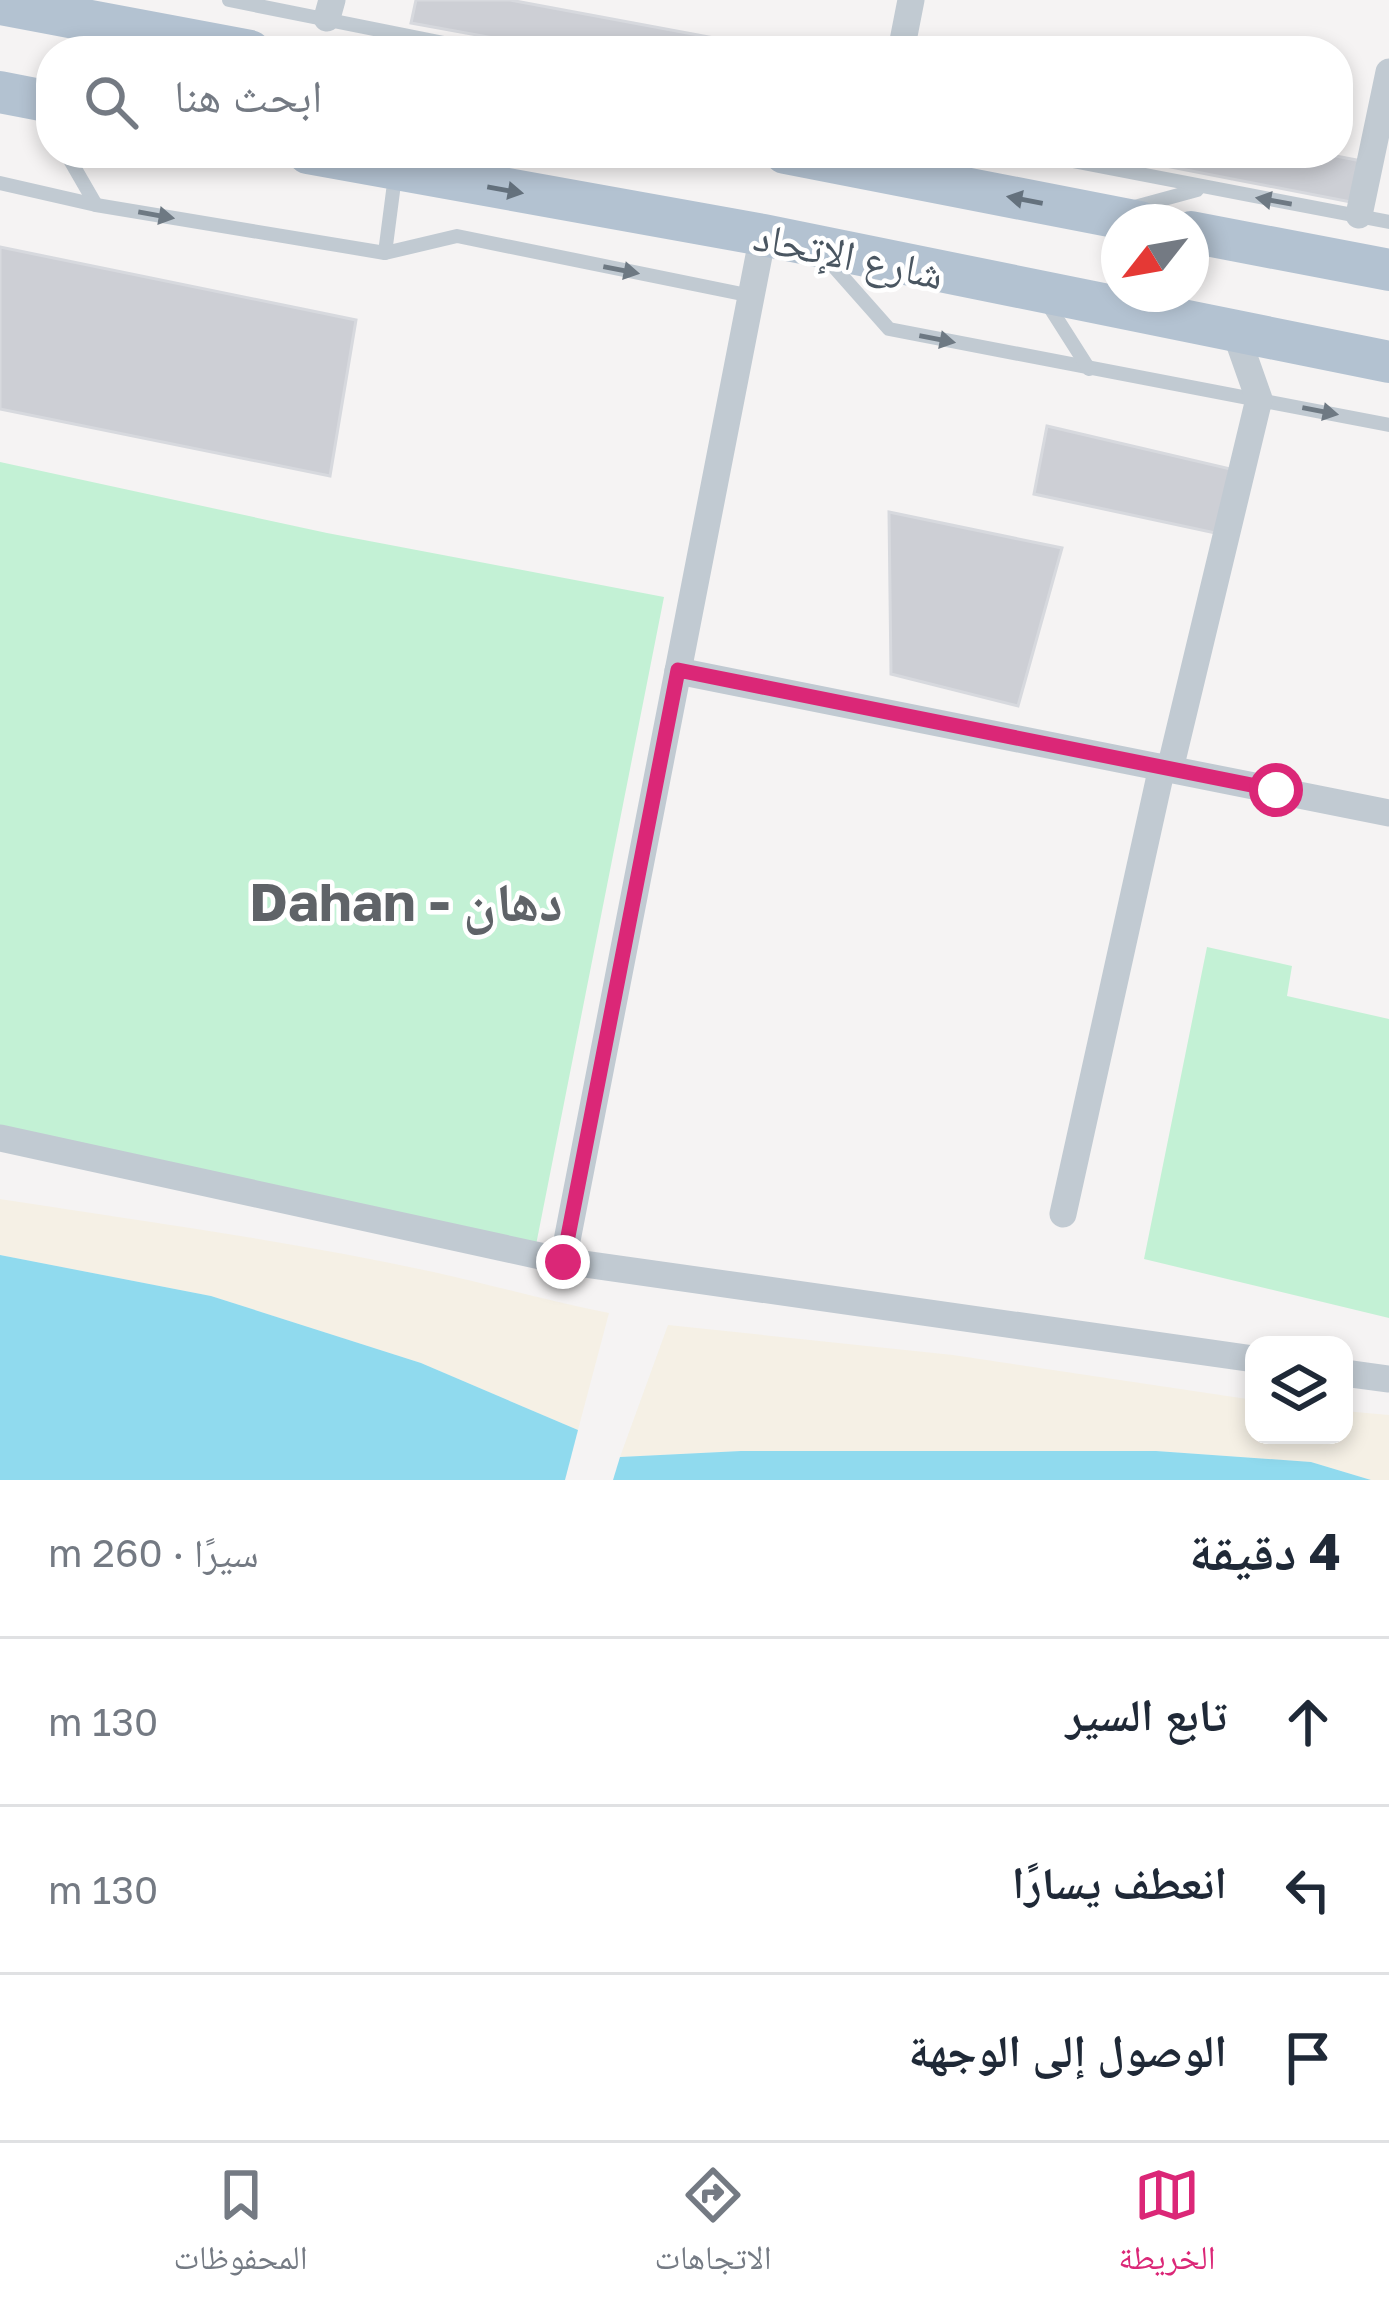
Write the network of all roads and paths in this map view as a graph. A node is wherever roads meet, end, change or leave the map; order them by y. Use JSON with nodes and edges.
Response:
{"nodes":[{"id":1,"x":230,"y":0,"type":"edge"},
{"id":2,"x":911,"y":0,"type":"edge"},
{"id":3,"x":0,"y":4,"type":"edge"},
{"id":4,"x":330,"y":9,"type":"edge"},
{"id":5,"x":170,"y":36,"type":"edge"},
{"id":6,"x":429,"y":36,"type":"edge"},
{"id":7,"x":904,"y":36,"type":"edge"},
{"id":8,"x":1389,"y":72,"type":"edge"},
{"id":9,"x":75,"y":168,"type":"edge"},
{"id":10,"x":385,"y":168,"type":"edge"},
{"id":11,"x":862,"y":168,"type":"edge"},
{"id":12,"x":1102,"y":168,"type":"edge"},
{"id":13,"x":395,"y":170,"type":"junction"},
{"id":14,"x":0,"y":183,"type":"edge"},
{"id":15,"x":1202,"y":189,"type":"junction"},
{"id":16,"x":1162,"y":204,"type":"edge"},
{"id":17,"x":96,"y":205,"type":"junction"},
{"id":18,"x":1101,"y":215,"type":"edge"},
{"id":19,"x":1359,"y":215,"type":"junction"},
{"id":20,"x":1389,"y":222,"type":"edge"},
{"id":21,"x":763,"y":235,"type":"junction"},
{"id":22,"x":1209,"y":235,"type":"edge"},
{"id":23,"x":816,"y":246,"type":"junction"},
{"id":24,"x":385,"y":253,"type":"junction"},
{"id":25,"x":1389,"y":270,"type":"edge"},
{"id":26,"x":1041,"y":293,"type":"junction"},
{"id":27,"x":752,"y":296,"type":"junction"},
{"id":28,"x":1235,"y":331,"type":"junction"},
{"id":29,"x":1389,"y":362,"type":"edge"},
{"id":30,"x":1089,"y":369,"type":"junction"},
{"id":31,"x":1259,"y":399,"type":"junction"},
{"id":32,"x":1389,"y":425,"type":"edge"},
{"id":33,"x":678,"y":670,"type":"junction"},
{"id":34,"x":1166,"y":768,"type":"junction"},
{"id":35,"x":1389,"y":813,"type":"edge"},
{"id":36,"x":0,"y":1138,"type":"edge"},
{"id":37,"x":1063,"y":1214,"type":"dead end"},
{"id":38,"x":563,"y":1262,"type":"junction"},
{"id":39,"x":1245,"y":1358,"type":"edge"},
{"id":40,"x":1353,"y":1374,"type":"edge"},
{"id":41,"x":1389,"y":1379,"type":"edge"}],
"edges":[{"from":1,"to":4,"type":"lane"},
{"from":2,"to":7,"type":"street"},
{"from":3,"to":5,"type":"main road"},
{"from":4,"to":6,"type":"lane"},
{"from":8,"to":19,"type":"street"},
{"from":9,"to":17,"type":"lane"},
{"from":10,"to":13,"type":"main road","name":"شارع الإتحاد"},
{"from":18,"to":11,"type":"main road","name":"شارع الإتحاد","one_way":true},
{"from":12,"to":15,"type":"lane"},
{"from":13,"to":21,"type":"main road","name":"شارع الإتحاد","one_way":true},
{"from":13,"to":24,"type":"lane"},
{"from":14,"to":17,"type":"lane"},
{"from":15,"to":16,"type":"lane"},
{"from":19,"to":15,"type":"lane","one_way":true},
{"from":17,"to":24,"type":"lane","one_way":true},
{"from":19,"to":20,"type":"lane"},
{"from":21,"to":23,"type":"main road","name":"شارع الإتحاد"},
{"from":21,"to":27,"type":"street"},
{"from":22,"to":25,"type":"main road"},
{"from":23,"to":26,"type":"main road","name":"شارع الإتحاد"},
{"from":23,"to":30,"type":"lane","one_way":true},
{"from":24,"to":27,"type":"lane","one_way":true},
{"from":26,"to":28,"type":"main road","name":"شارع الإتحاد"},
{"from":26,"to":30,"type":"lane"},
{"from":27,"to":33,"type":"street"},
{"from":28,"to":29,"type":"main road","name":"شارع الإتحاد"},
{"from":28,"to":31,"type":"street"},
{"from":30,"to":31,"type":"lane"},
{"from":31,"to":32,"type":"lane","one_way":true},
{"from":31,"to":34,"type":"street"},
{"from":33,"to":34,"type":"street"},
{"from":33,"to":38,"type":"street"},
{"from":34,"to":35,"type":"street"},
{"from":34,"to":37,"type":"street"},
{"from":36,"to":38,"type":"street"},
{"from":38,"to":39,"type":"street"},
{"from":40,"to":41,"type":"street"}]}
